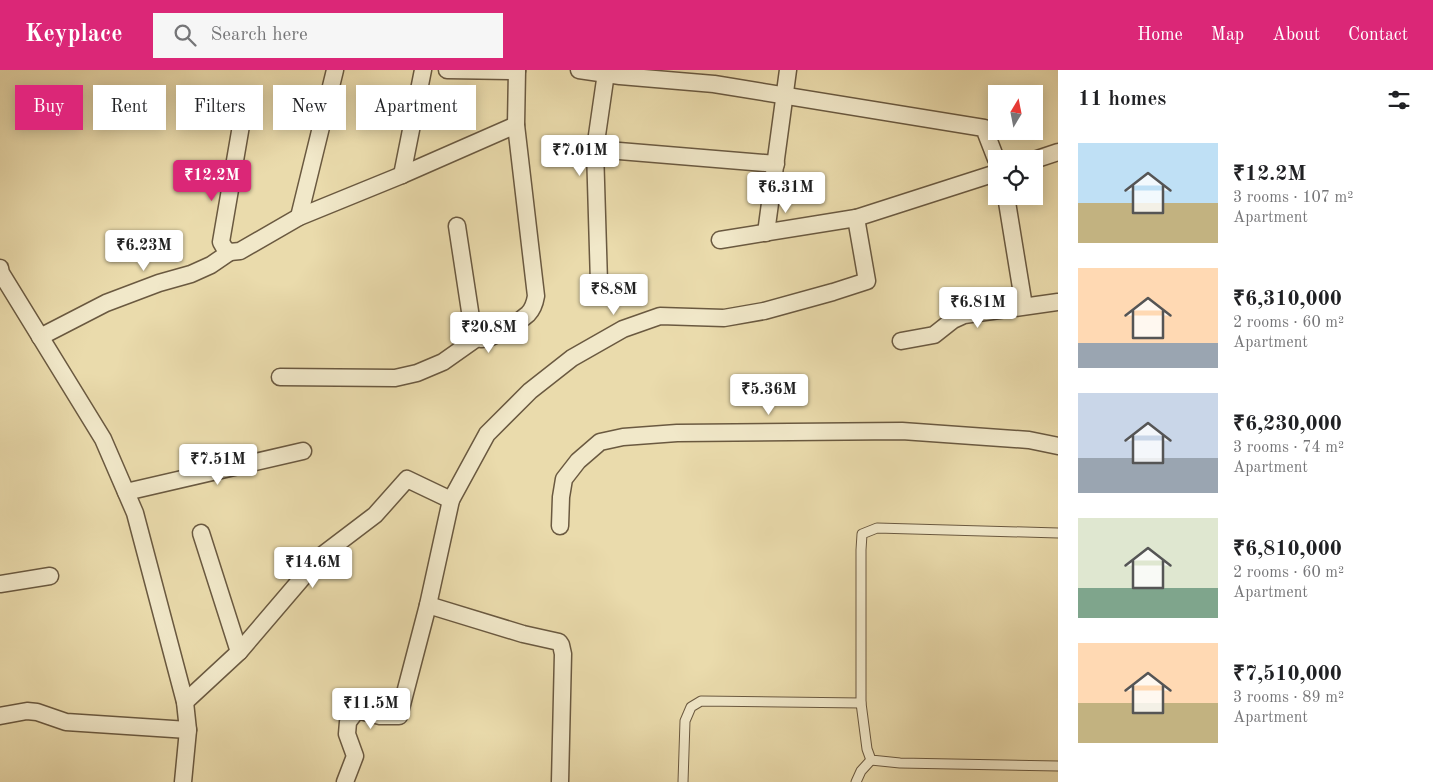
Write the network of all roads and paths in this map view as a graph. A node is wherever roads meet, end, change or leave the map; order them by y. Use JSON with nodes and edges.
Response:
{"nodes":[{"id":1,"x":335,"y":70,"type":"edge"},
{"id":2,"x":423,"y":70,"type":"edge"},
{"id":3,"x":447,"y":70,"type":"edge"},
{"id":4,"x":517,"y":70,"type":"edge"},
{"id":5,"x":579,"y":70,"type":"edge"},
{"id":6,"x":788,"y":70,"type":"edge"},
{"id":7,"x":606,"y":73,"type":"junction"},
{"id":8,"x":785,"y":95,"type":"junction"},
{"id":9,"x":516,"y":125,"type":"junction"},
{"id":10,"x":240,"y":130,"type":"edge"},
{"id":11,"x":594,"y":149,"type":"junction"},
{"id":12,"x":993,"y":150,"type":"edge"},
{"id":13,"x":1058,"y":152,"type":"edge"},
{"id":14,"x":1043,"y":157,"type":"edge"},
{"id":15,"x":776,"y":164,"type":"junction"},
{"id":16,"x":402,"y":176,"type":"junction"},
{"id":17,"x":988,"y":176,"type":"edge"},
{"id":18,"x":1007,"y":205,"type":"edge"},
{"id":19,"x":299,"y":217,"type":"junction"},
{"id":20,"x":856,"y":218,"type":"junction"},
{"id":21,"x":456,"y":226,"type":"dead end"},
{"id":22,"x":766,"y":233,"type":"junction"},
{"id":23,"x":720,"y":240,"type":"dead end"},
{"id":24,"x":230,"y":252,"type":"junction"},
{"id":25,"x":0,"y":268,"type":"edge"},
{"id":26,"x":599,"y":283,"type":"dead end"},
{"id":27,"x":1058,"y":302,"type":"edge"},
{"id":28,"x":1024,"y":306,"type":"junction"},
{"id":29,"x":40,"y":337,"type":"junction"},
{"id":30,"x":477,"y":338,"type":"junction"},
{"id":31,"x":901,"y":341,"type":"dead end"},
{"id":32,"x":280,"y":376,"type":"dead end"},
{"id":33,"x":1058,"y":446,"type":"edge"},
{"id":34,"x":303,"y":451,"type":"dead end"},
{"id":35,"x":126,"y":492,"type":"junction"},
{"id":36,"x":450,"y":500,"type":"junction"},
{"id":37,"x":560,"y":526,"type":"dead end"},
{"id":38,"x":201,"y":533,"type":"dead end"},
{"id":39,"x":1058,"y":533,"type":"edge"},
{"id":40,"x":50,"y":576,"type":"dead end"},
{"id":41,"x":0,"y":584,"type":"edge"},
{"id":42,"x":428,"y":605,"type":"junction"},
{"id":43,"x":239,"y":652,"type":"junction"},
{"id":44,"x":186,"y":702,"type":"junction"},
{"id":45,"x":861,"y":703,"type":"junction"},
{"id":46,"x":0,"y":716,"type":"edge"},
{"id":47,"x":188,"y":730,"type":"junction"},
{"id":48,"x":871,"y":760,"type":"junction"},
{"id":49,"x":1058,"y":766,"type":"edge"},
{"id":50,"x":183,"y":782,"type":"edge"},
{"id":51,"x":345,"y":782,"type":"edge"},
{"id":52,"x":560,"y":782,"type":"edge"},
{"id":53,"x":684,"y":782,"type":"edge"},
{"id":54,"x":856,"y":782,"type":"edge"}],
"edges":[{"from":1,"to":19,"type":"street"},
{"from":2,"to":16,"type":"street"},
{"from":3,"to":4,"type":"street"},
{"from":4,"to":9,"type":"street"},
{"from":5,"to":7,"type":"street"},
{"from":6,"to":8,"type":"street"},
{"from":7,"to":8,"type":"street"},
{"from":7,"to":11,"type":"street"},
{"from":8,"to":12,"type":"street"},
{"from":8,"to":15,"type":"street"},
{"from":9,"to":16,"type":"street"},
{"from":9,"to":30,"type":"street"},
{"from":10,"to":24,"type":"street"},
{"from":11,"to":15,"type":"street"},
{"from":11,"to":26,"type":"street"},
{"from":13,"to":14,"type":"street"},
{"from":15,"to":22,"type":"street"},
{"from":16,"to":19,"type":"street"},
{"from":17,"to":20,"type":"street"},
{"from":18,"to":28,"type":"street"},
{"from":19,"to":24,"type":"street"},
{"from":20,"to":22,"type":"street"},
{"from":20,"to":36,"type":"street"},
{"from":21,"to":30,"type":"street"},
{"from":22,"to":23,"type":"street"},
{"from":24,"to":29,"type":"street"},
{"from":25,"to":29,"type":"street"},
{"from":27,"to":28,"type":"street"},
{"from":28,"to":31,"type":"street"},
{"from":29,"to":35,"type":"street"},
{"from":30,"to":32,"type":"street"},
{"from":33,"to":37,"type":"street"},
{"from":34,"to":35,"type":"street"},
{"from":35,"to":44,"type":"street"},
{"from":36,"to":42,"type":"street"},
{"from":36,"to":43,"type":"street"},
{"from":38,"to":43,"type":"street"},
{"from":39,"to":45,"type":"lane"},
{"from":40,"to":41,"type":"street"},
{"from":42,"to":51,"type":"street"},
{"from":42,"to":52,"type":"street"},
{"from":43,"to":44,"type":"street"},
{"from":44,"to":47,"type":"street"},
{"from":45,"to":48,"type":"lane"},
{"from":45,"to":53,"type":"lane"},
{"from":46,"to":47,"type":"street"},
{"from":47,"to":50,"type":"street"},
{"from":48,"to":49,"type":"lane"},
{"from":48,"to":54,"type":"lane"}]}
